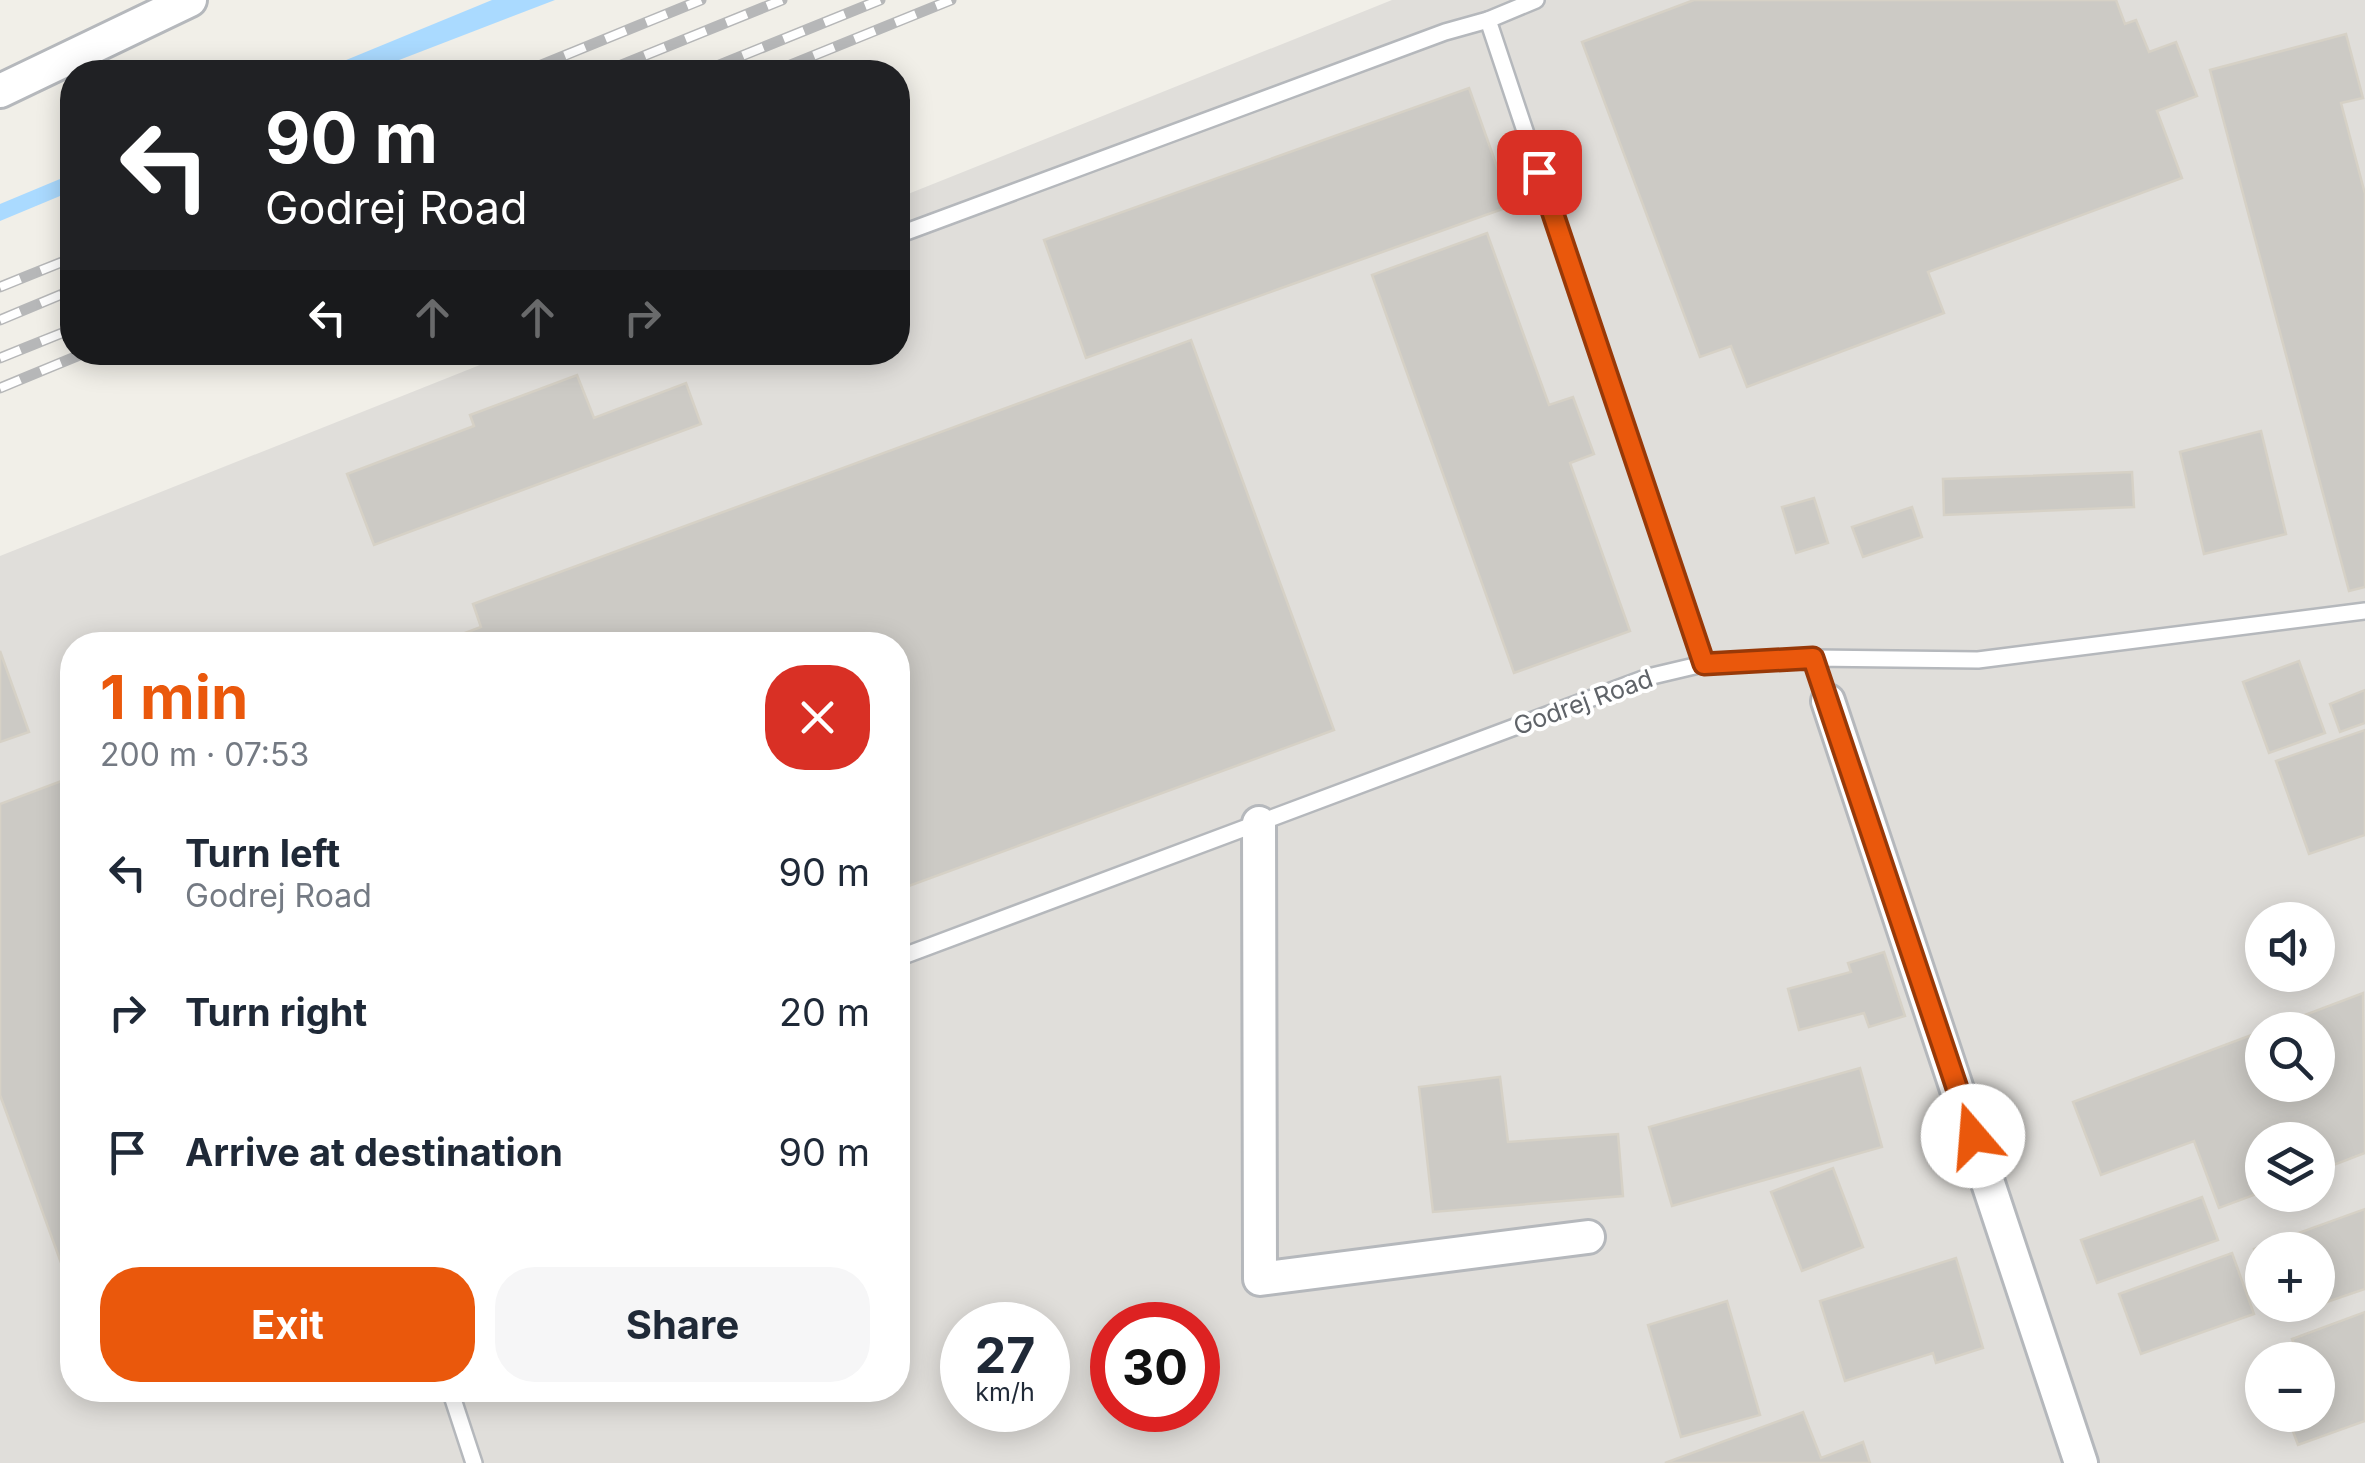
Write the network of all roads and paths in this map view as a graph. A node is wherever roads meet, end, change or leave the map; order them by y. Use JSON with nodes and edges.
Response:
{"nodes":[{"id":1,"x":1536,"y":0,"type":"edge"},
{"id":2,"x":171,"y":4,"type":"edge"},
{"id":3,"x":1488,"y":20,"type":"junction"},
{"id":4,"x":60,"y":60,"type":"edge"},
{"id":5,"x":61,"y":60,"type":"edge"},
{"id":6,"x":0,"y":91,"type":"edge"},
{"id":7,"x":910,"y":231,"type":"edge"},
{"id":8,"x":2365,"y":611,"type":"edge"},
{"id":9,"x":1813,"y":658,"type":"junction"},
{"id":10,"x":1704,"y":664,"type":"junction"},
{"id":11,"x":1828,"y":701,"type":"joint"},
{"id":12,"x":1259,"y":823,"type":"junction"},
{"id":13,"x":910,"y":954,"type":"edge"},
{"id":14,"x":1588,"y":1237,"type":"dead end"},
{"id":15,"x":454,"y":1402,"type":"edge"},
{"id":16,"x":474,"y":1463,"type":"edge"},
{"id":17,"x":2081,"y":1463,"type":"edge"}],
"edges":[{"from":1,"to":3,"type":"lane"},
{"from":2,"to":5,"type":"street"},
{"from":3,"to":7,"type":"lane"},
{"from":3,"to":10,"type":"lane"},
{"from":4,"to":6,"type":"street"},
{"from":8,"to":9,"type":"lane","name":"Godrej Road"},
{"from":9,"to":10,"type":"lane","name":"Godrej Road"},
{"from":9,"to":11,"type":"lane"},
{"from":10,"to":12,"type":"lane","name":"Godrej Road"},
{"from":11,"to":17,"type":"street"},
{"from":12,"to":13,"type":"lane","name":"Godrej Road"},
{"from":12,"to":14,"type":"street"},
{"from":15,"to":16,"type":"lane"}]}
